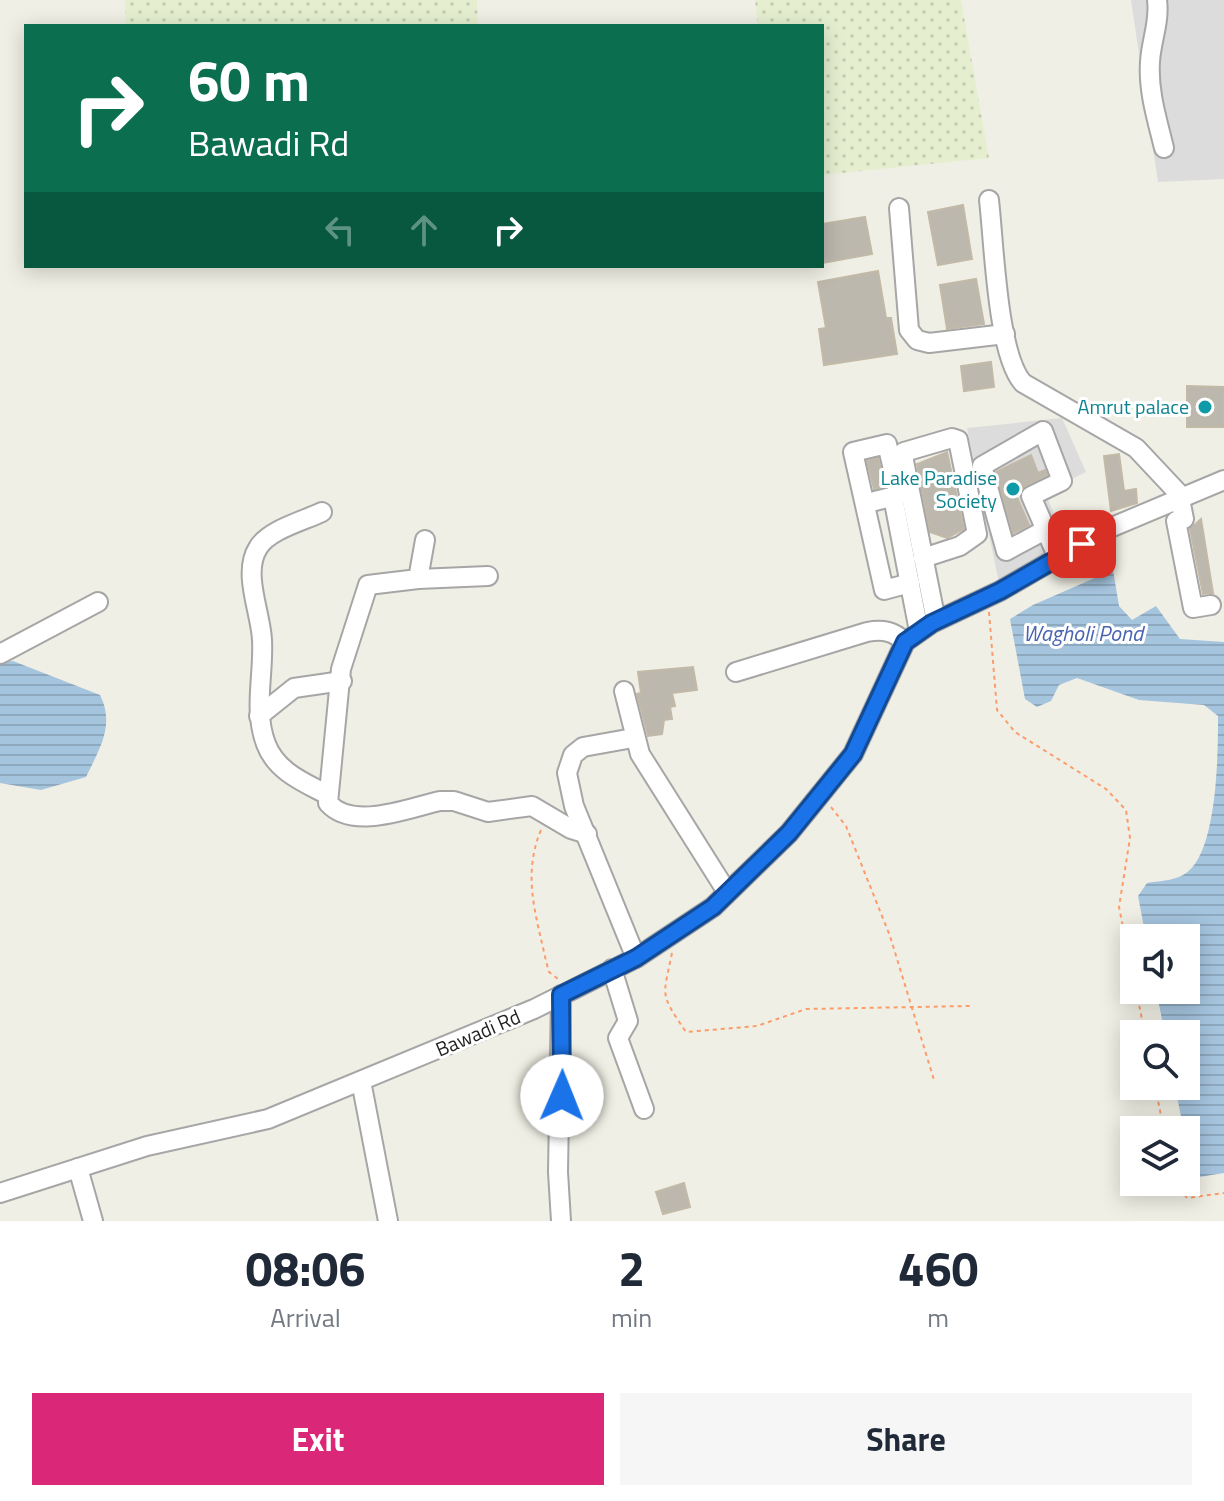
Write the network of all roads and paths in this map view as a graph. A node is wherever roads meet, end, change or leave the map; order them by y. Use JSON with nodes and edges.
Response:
{"nodes":[{"id":1,"x":1157,"y":0,"type":"edge"},
{"id":2,"x":1164,"y":148,"type":"dead end"},
{"id":3,"x":989,"y":200,"type":"dead end"},
{"id":4,"x":899,"y":208,"type":"dead end"},
{"id":5,"x":1005,"y":334,"type":"junction"},
{"id":6,"x":1224,"y":480,"type":"edge"},
{"id":7,"x":893,"y":497,"type":"junction"},
{"id":8,"x":1181,"y":498,"type":"junction"},
{"id":9,"x":867,"y":503,"type":"junction"},
{"id":10,"x":322,"y":512,"type":"dead end"},
{"id":11,"x":1045,"y":530,"type":"junction"},
{"id":12,"x":425,"y":540,"type":"dead end"},
{"id":13,"x":923,"y":558,"type":"junction"},
{"id":14,"x":1058,"y":558,"type":"junction"},
{"id":15,"x":488,"y":576,"type":"dead end"},
{"id":16,"x":418,"y":579,"type":"junction"},
{"id":17,"x":910,"y":583,"type":"junction"},
{"id":18,"x":988,"y":597,"type":"junction"},
{"id":19,"x":98,"y":602,"type":"dead end"},
{"id":20,"x":1211,"y":605,"type":"dead end"},
{"id":21,"x":936,"y":621,"type":"junction"},
{"id":22,"x":912,"y":636,"type":"junction"},
{"id":23,"x":0,"y":654,"type":"edge"},
{"id":24,"x":736,"y":672,"type":"dead end"},
{"id":25,"x":341,"y":681,"type":"junction"},
{"id":26,"x":624,"y":691,"type":"dead end"},
{"id":27,"x":259,"y":716,"type":"junction"},
{"id":28,"x":633,"y":738,"type":"junction"},
{"id":29,"x":821,"y":793,"type":"junction"},
{"id":30,"x":326,"y":794,"type":"junction"},
{"id":31,"x":551,"y":817,"type":"junction"},
{"id":32,"x":587,"y":834,"type":"junction"},
{"id":33,"x":727,"y":892,"type":"junction"},
{"id":34,"x":1122,"y":924,"type":"edge"},
{"id":35,"x":676,"y":932,"type":"junction"},
{"id":36,"x":636,"y":958,"type":"junction"},
{"id":37,"x":612,"y":969,"type":"junction"},
{"id":38,"x":567,"y":992,"type":"junction"},
{"id":39,"x":912,"y":1006,"type":"junction"},
{"id":40,"x":970,"y":1006,"type":"dead end"},
{"id":41,"x":934,"y":1080,"type":"dead end"},
{"id":42,"x":361,"y":1081,"type":"junction"},
{"id":43,"x":644,"y":1109,"type":"dead end"},
{"id":44,"x":78,"y":1168,"type":"junction"},
{"id":45,"x":0,"y":1193,"type":"edge"},
{"id":46,"x":1224,"y":1193,"type":"edge"},
{"id":47,"x":1186,"y":1196,"type":"edge"},
{"id":48,"x":555,"y":1219,"type":"edge"},
{"id":49,"x":93,"y":1221,"type":"edge"},
{"id":50,"x":388,"y":1221,"type":"edge"}],
"edges":[{"from":1,"to":2,"type":"street"},
{"from":3,"to":5,"type":"street"},
{"from":4,"to":5,"type":"street"},
{"from":5,"to":8,"type":"street"},
{"from":6,"to":8,"type":"street"},
{"from":7,"to":9,"type":"street"},
{"from":7,"to":9,"type":"street"},
{"from":7,"to":17,"type":"street"},
{"from":8,"to":14,"type":"street"},
{"from":8,"to":20,"type":"street"},
{"from":9,"to":17,"type":"street"},
{"from":10,"to":27,"type":"street"},
{"from":11,"to":11,"type":"street"},
{"from":11,"to":14,"type":"street"},
{"from":12,"to":16,"type":"street"},
{"from":13,"to":13,"type":"street"},
{"from":13,"to":21,"type":"street"},
{"from":14,"to":18,"type":"street"},
{"from":15,"to":16,"type":"street"},
{"from":16,"to":25,"type":"street"},
{"from":17,"to":22,"type":"street"},
{"from":18,"to":21,"type":"street"},
{"from":18,"to":34,"type":"path"},
{"from":19,"to":23,"type":"street"},
{"from":21,"to":22,"type":"street"},
{"from":22,"to":24,"type":"street"},
{"from":22,"to":29,"type":"street","name":"Bawadi Rd"},
{"from":25,"to":27,"type":"street"},
{"from":25,"to":30,"type":"street"},
{"from":26,"to":28,"type":"street"},
{"from":27,"to":30,"type":"street"},
{"from":28,"to":32,"type":"street"},
{"from":28,"to":33,"type":"street"},
{"from":29,"to":33,"type":"street","name":"Bawadi Rd"},
{"from":29,"to":39,"type":"path"},
{"from":30,"to":31,"type":"street"},
{"from":31,"to":32,"type":"street"},
{"from":31,"to":38,"type":"path"},
{"from":32,"to":36,"type":"street"},
{"from":33,"to":35,"type":"street","name":"Bawadi Rd"},
{"from":35,"to":36,"type":"street","name":"Bawadi Rd"},
{"from":35,"to":39,"type":"path"},
{"from":36,"to":37,"type":"street","name":"Bawadi Rd"},
{"from":37,"to":38,"type":"street","name":"Bawadi Rd"},
{"from":37,"to":43,"type":"street"},
{"from":38,"to":42,"type":"street","name":"Bawadi Rd"},
{"from":38,"to":48,"type":"street"},
{"from":39,"to":40,"type":"path"},
{"from":39,"to":41,"type":"path"},
{"from":42,"to":44,"type":"street","name":"Bawadi Rd"},
{"from":42,"to":50,"type":"street"},
{"from":44,"to":45,"type":"street","name":"Bawadi Rd"},
{"from":44,"to":49,"type":"street"},
{"from":46,"to":47,"type":"path"}]}
